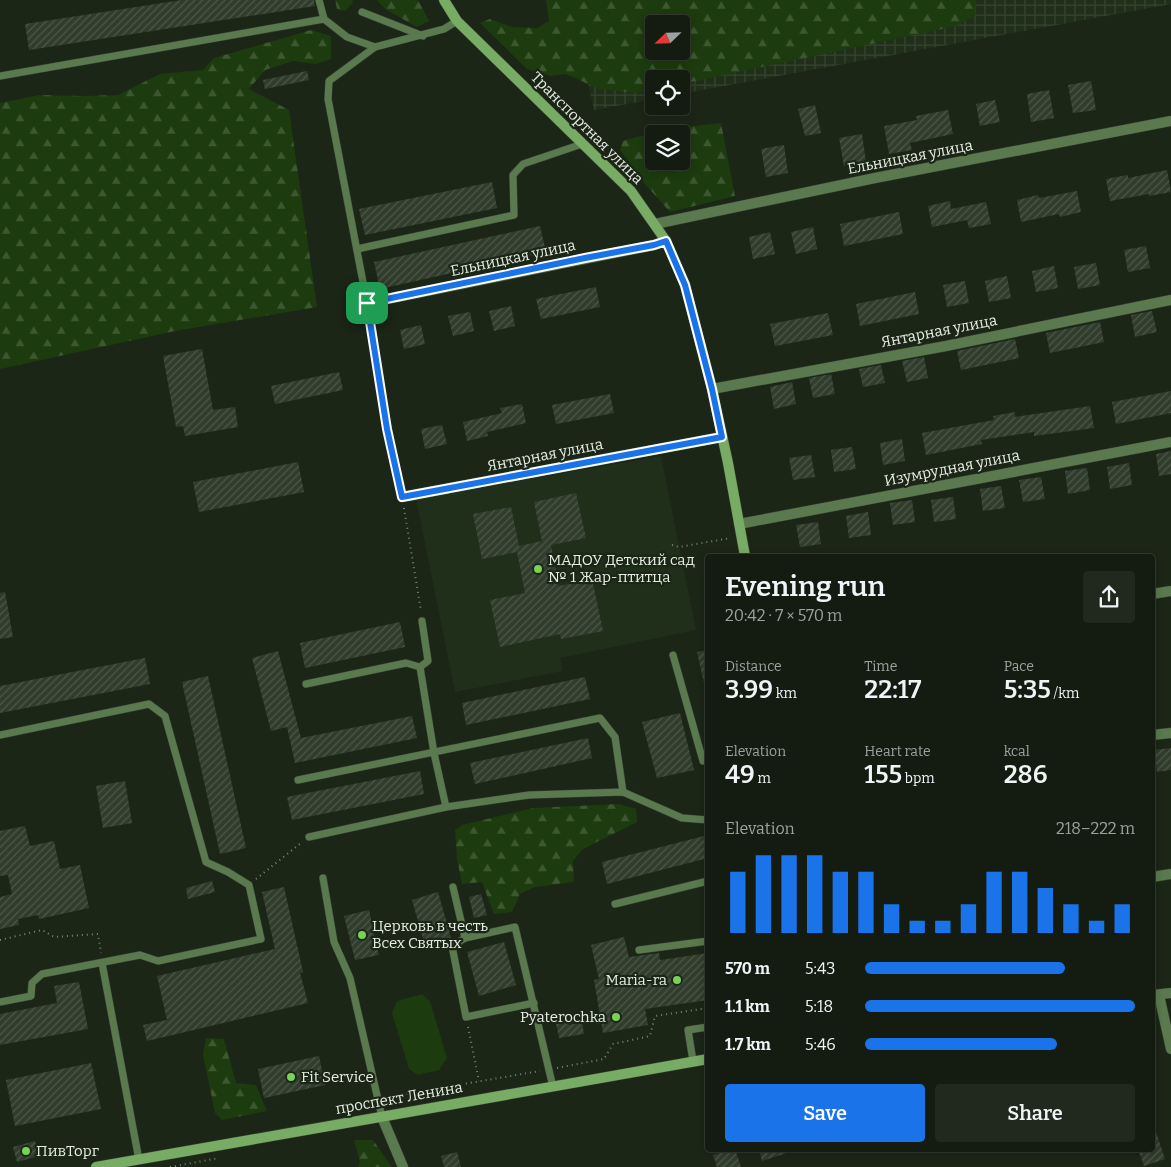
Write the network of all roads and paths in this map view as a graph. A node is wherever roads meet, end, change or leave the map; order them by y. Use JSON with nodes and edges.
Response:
{"nodes":[{"id":1,"x":319,"y":0,"type":"edge"},
{"id":2,"x":444,"y":0,"type":"edge"},
{"id":3,"x":362,"y":12,"type":"dead end"},
{"id":4,"x":324,"y":19,"type":"junction"},
{"id":5,"x":457,"y":21,"type":"junction"},
{"id":6,"x":424,"y":36,"type":"junction"},
{"id":7,"x":375,"y":47,"type":"junction"},
{"id":8,"x":0,"y":76,"type":"edge"},
{"id":9,"x":1171,"y":121,"type":"edge"},
{"id":10,"x":582,"y":144,"type":"junction"},
{"id":11,"x":655,"y":224,"type":"junction"},
{"id":12,"x":666,"y":241,"type":"junction"},
{"id":13,"x":357,"y":248,"type":"junction"},
{"id":14,"x":1171,"y":300,"type":"edge"},
{"id":15,"x":367,"y":303,"type":"junction"},
{"id":16,"x":712,"y":389,"type":"junction"},
{"id":17,"x":722,"y":437,"type":"junction"},
{"id":18,"x":1171,"y":442,"type":"edge"},
{"id":19,"x":402,"y":497,"type":"junction"},
{"id":20,"x":739,"y":524,"type":"junction"},
{"id":21,"x":733,"y":538,"type":"dead end"},
{"id":22,"x":672,"y":545,"type":"dead end"},
{"id":23,"x":745,"y":554,"type":"edge"},
{"id":24,"x":1171,"y":591,"type":"edge"},
{"id":25,"x":1155,"y":594,"type":"edge"},
{"id":26,"x":422,"y":621,"type":"joint"},
{"id":27,"x":673,"y":655,"type":"dead end"},
{"id":28,"x":420,"y":667,"type":"junction"},
{"id":29,"x":306,"y":684,"type":"dead end"},
{"id":30,"x":1171,"y":733,"type":"edge"},
{"id":31,"x":0,"y":735,"type":"edge"},
{"id":32,"x":1155,"y":736,"type":"edge"},
{"id":33,"x":434,"y":753,"type":"junction"},
{"id":34,"x":705,"y":760,"type":"edge"},
{"id":35,"x":298,"y":780,"type":"dead end"},
{"id":36,"x":623,"y":792,"type":"junction"},
{"id":37,"x":446,"y":807,"type":"junction"},
{"id":38,"x":705,"y":820,"type":"edge"},
{"id":39,"x":309,"y":837,"type":"joint"},
{"id":40,"x":1171,"y":874,"type":"edge"},
{"id":41,"x":1155,"y":877,"type":"edge"},
{"id":42,"x":323,"y":878,"type":"dead end"},
{"id":43,"x":705,"y":882,"type":"edge"},
{"id":44,"x":249,"y":885,"type":"junction"},
{"id":45,"x":453,"y":887,"type":"dead end"},
{"id":46,"x":615,"y":904,"type":"dead end"},
{"id":47,"x":465,"y":938,"type":"junction"},
{"id":48,"x":0,"y":940,"type":"edge"},
{"id":49,"x":705,"y":941,"type":"edge"},
{"id":50,"x":639,"y":950,"type":"dead end"},
{"id":51,"x":102,"y":963,"type":"junction"},
{"id":52,"x":1171,"y":993,"type":"edge"},
{"id":53,"x":1156,"y":995,"type":"edge"},
{"id":54,"x":0,"y":1002,"type":"edge"},
{"id":55,"x":534,"y":1003,"type":"junction"},
{"id":56,"x":705,"y":1008,"type":"edge"},
{"id":57,"x":466,"y":1017,"type":"junction"},
{"id":58,"x":705,"y":1027,"type":"edge"},
{"id":59,"x":1171,"y":1049,"type":"edge"},
{"id":60,"x":705,"y":1059,"type":"edge"},
{"id":61,"x":693,"y":1061,"type":"junction"},
{"id":62,"x":549,"y":1070,"type":"junction"},
{"id":63,"x":479,"y":1081,"type":"junction"},
{"id":64,"x":553,"y":1087,"type":"junction"},
{"id":65,"x":378,"y":1099,"type":"junction"},
{"id":66,"x":382,"y":1117,"type":"junction"},
{"id":67,"x":139,"y":1160,"type":"junction"},
{"id":68,"x":96,"y":1167,"type":"edge"},
{"id":69,"x":403,"y":1167,"type":"edge"}],
"edges":[{"from":1,"to":4,"type":"lane"},
{"from":2,"to":5,"type":"street","name":"Транспортная улица"},
{"from":3,"to":6,"type":"lane"},
{"from":4,"to":7,"type":"lane"},
{"from":4,"to":8,"type":"lane"},
{"from":5,"to":6,"type":"lane"},
{"from":5,"to":10,"type":"street","name":"Транспортная улица"},
{"from":6,"to":7,"type":"lane"},
{"from":7,"to":13,"type":"lane"},
{"from":9,"to":11,"type":"street","name":"Ельницкая улица"},
{"from":10,"to":11,"type":"street","name":"Транспортная улица"},
{"from":10,"to":13,"type":"lane"},
{"from":11,"to":12,"type":"street","name":"Транспортная улица"},
{"from":12,"to":15,"type":"street","name":"Ельницкая улица"},
{"from":12,"to":16,"type":"street","name":"Транспортная улица"},
{"from":13,"to":15,"type":"lane"},
{"from":14,"to":16,"type":"street","name":"Янтарная улица"},
{"from":15,"to":19,"type":"path"},
{"from":16,"to":17,"type":"street","name":"Транспортная улица"},
{"from":17,"to":19,"type":"street","name":"Янтарная улица"},
{"from":17,"to":20,"type":"street","name":"Транспортная улица"},
{"from":18,"to":20,"type":"street","name":"Изумрудная улица"},
{"from":19,"to":26,"type":"path"},
{"from":20,"to":23,"type":"street","name":"Транспортная улица"},
{"from":21,"to":22,"type":"path"},
{"from":24,"to":25,"type":"street"},
{"from":26,"to":28,"type":"lane"},
{"from":27,"to":34,"type":"lane"},
{"from":28,"to":29,"type":"lane"},
{"from":28,"to":33,"type":"lane"},
{"from":30,"to":32,"type":"street"},
{"from":31,"to":44,"type":"lane"},
{"from":33,"to":35,"type":"lane"},
{"from":33,"to":36,"type":"lane"},
{"from":33,"to":37,"type":"lane"},
{"from":36,"to":37,"type":"lane"},
{"from":36,"to":38,"type":"lane"},
{"from":37,"to":39,"type":"lane"},
{"from":39,"to":44,"type":"path"},
{"from":40,"to":41,"type":"street"},
{"from":42,"to":65,"type":"lane"},
{"from":43,"to":46,"type":"lane"},
{"from":44,"to":51,"type":"lane"},
{"from":45,"to":47,"type":"lane"},
{"from":47,"to":55,"type":"lane"},
{"from":47,"to":57,"type":"lane"},
{"from":48,"to":51,"type":"path"},
{"from":49,"to":50,"type":"lane"},
{"from":51,"to":54,"type":"lane"},
{"from":51,"to":67,"type":"lane"},
{"from":52,"to":53,"type":"street"},
{"from":53,"to":59,"type":"street"},
{"from":55,"to":57,"type":"lane"},
{"from":55,"to":62,"type":"lane"},
{"from":56,"to":62,"type":"path"},
{"from":57,"to":63,"type":"path"},
{"from":58,"to":61,"type":"lane"},
{"from":60,"to":61,"type":"street","name":"проспект Ленина"},
{"from":61,"to":64,"type":"street","name":"проспект Ленина"},
{"from":62,"to":63,"type":"path"},
{"from":62,"to":64,"type":"lane"},
{"from":63,"to":65,"type":"path"},
{"from":64,"to":66,"type":"street","name":"проспект Ленина"},
{"from":65,"to":66,"type":"lane"},
{"from":66,"to":67,"type":"street","name":"проспект Ленина"},
{"from":66,"to":69,"type":"street"},
{"from":67,"to":68,"type":"street","name":"проспект Ленина"}]}
